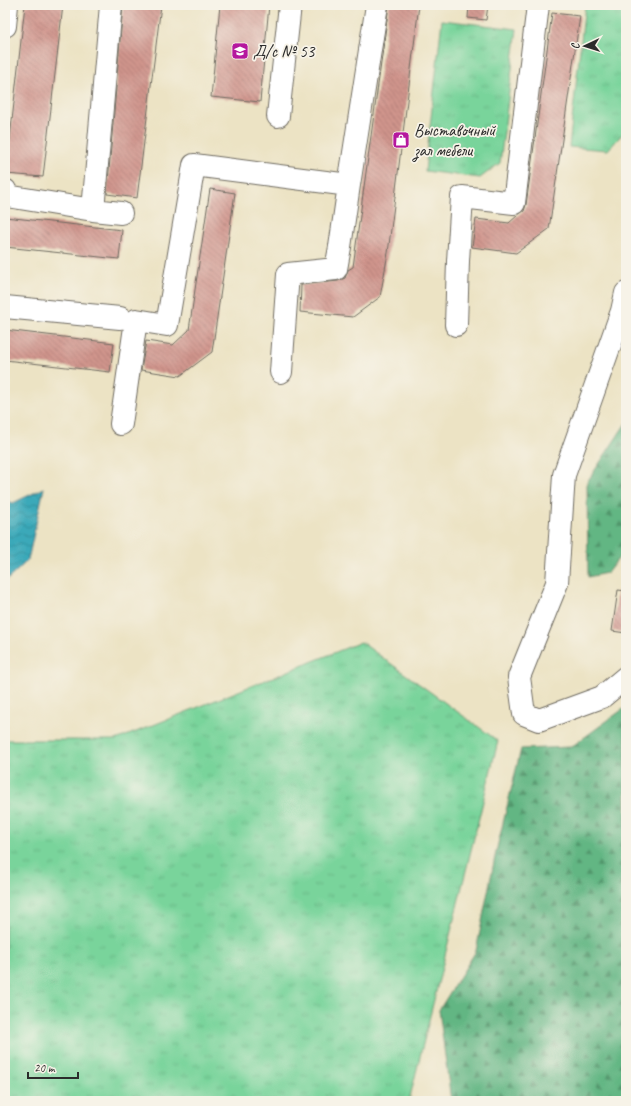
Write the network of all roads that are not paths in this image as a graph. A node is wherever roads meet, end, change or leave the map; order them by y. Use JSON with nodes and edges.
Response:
{"nodes":[{"id":1,"x":7,"y":5,"type":"edge"},
{"id":2,"x":111,"y":5,"type":"edge"},
{"id":3,"x":290,"y":5,"type":"edge"},
{"id":4,"x":377,"y":5,"type":"edge"},
{"id":5,"x":538,"y":5,"type":"edge"},
{"id":6,"x":5,"y":26,"type":"edge"},
{"id":7,"x":278,"y":116,"type":"dead end"},
{"id":8,"x":349,"y":185,"type":"junction"},
{"id":9,"x":5,"y":190,"type":"edge"},
{"id":10,"x":92,"y":210,"type":"junction"},
{"id":11,"x":121,"y":213,"type":"dead end"},
{"id":12,"x":624,"y":302,"type":"edge"},
{"id":13,"x":5,"y":307,"type":"edge"},
{"id":14,"x":120,"y":318,"type":"dead end"},
{"id":15,"x":456,"y":325,"type":"dead end"},
{"id":16,"x":281,"y":372,"type":"dead end"},
{"id":17,"x":121,"y":424,"type":"dead end"},
{"id":18,"x":626,"y":677,"type":"edge"}],
"edges":[{"from":1,"to":6,"type":"lane"},
{"from":2,"to":10,"type":"lane"},
{"from":3,"to":7,"type":"lane"},
{"from":4,"to":8,"type":"lane"},
{"from":5,"to":15,"type":"lane"},
{"from":8,"to":16,"type":"lane"},
{"from":8,"to":17,"type":"lane"},
{"from":9,"to":10,"type":"lane"},
{"from":10,"to":11,"type":"lane"},
{"from":12,"to":18,"type":"lane"},
{"from":13,"to":14,"type":"lane"}]}
